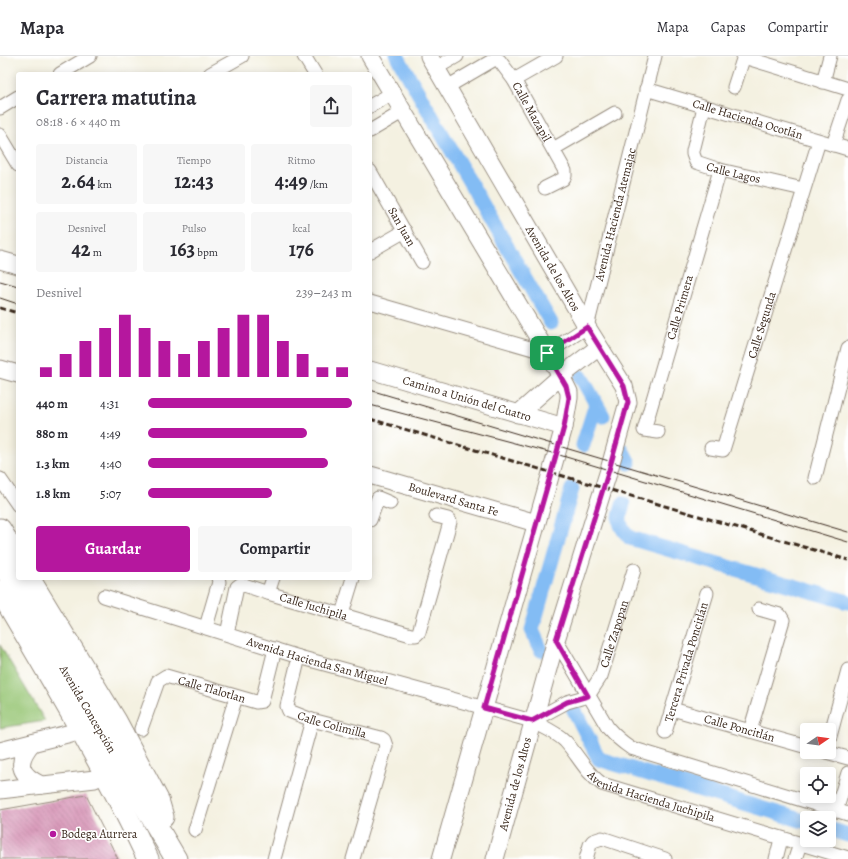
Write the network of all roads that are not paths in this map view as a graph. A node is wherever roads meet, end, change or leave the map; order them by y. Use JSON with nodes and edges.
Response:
{"nodes":[{"id":1,"x":90,"y":56,"type":"edge"},
{"id":2,"x":242,"y":56,"type":"edge"},
{"id":3,"x":304,"y":56,"type":"edge"},
{"id":4,"x":370,"y":56,"type":"edge"},
{"id":5,"x":457,"y":56,"type":"edge"},
{"id":6,"x":556,"y":56,"type":"edge"},
{"id":7,"x":655,"y":56,"type":"edge"},
{"id":8,"x":744,"y":56,"type":"edge"},
{"id":9,"x":830,"y":56,"type":"edge"},
{"id":10,"x":432,"y":62,"type":"edge"},
{"id":11,"x":63,"y":72,"type":"edge"},
{"id":12,"x":214,"y":72,"type":"edge"},
{"id":13,"x":314,"y":72,"type":"edge"},
{"id":14,"x":514,"y":80,"type":"junction"},
{"id":15,"x":823,"y":82,"type":"junction"},
{"id":16,"x":447,"y":87,"type":"junction"},
{"id":17,"x":734,"y":87,"type":"dead end"},
{"id":18,"x":848,"y":89,"type":"edge"},
{"id":19,"x":646,"y":90,"type":"junction"},
{"id":20,"x":391,"y":94,"type":"junction"},
{"id":21,"x":16,"y":98,"type":"edge"},
{"id":22,"x":848,"y":100,"type":"edge"},
{"id":23,"x":372,"y":105,"type":"edge"},
{"id":24,"x":704,"y":107,"type":"junction"},
{"id":25,"x":0,"y":108,"type":"edge"},
{"id":26,"x":402,"y":112,"type":"junction"},
{"id":27,"x":615,"y":113,"type":"dead end"},
{"id":28,"x":372,"y":130,"type":"edge"},
{"id":29,"x":0,"y":135,"type":"edge"},
{"id":30,"x":819,"y":140,"type":"junction"},
{"id":31,"x":833,"y":145,"type":"junction"},
{"id":32,"x":553,"y":149,"type":"junction"},
{"id":33,"x":848,"y":149,"type":"edge"},
{"id":34,"x":16,"y":162,"type":"edge"},
{"id":35,"x":720,"y":170,"type":"junction"},
{"id":36,"x":372,"y":174,"type":"edge"},
{"id":37,"x":545,"y":188,"type":"dead end"},
{"id":38,"x":803,"y":189,"type":"junction"},
{"id":39,"x":405,"y":231,"type":"junction"},
{"id":40,"x":372,"y":250,"type":"edge"},
{"id":41,"x":0,"y":260,"type":"edge"},
{"id":42,"x":422,"y":262,"type":"dead end"},
{"id":43,"x":16,"y":264,"type":"edge"},
{"id":44,"x":372,"y":303,"type":"edge"},
{"id":45,"x":587,"y":327,"type":"junction"},
{"id":46,"x":599,"y":347,"type":"junction"},
{"id":47,"x":848,"y":348,"type":"edge"},
{"id":48,"x":547,"y":353,"type":"junction"},
{"id":49,"x":0,"y":369,"type":"edge"},
{"id":50,"x":372,"y":371,"type":"edge"},
{"id":51,"x":16,"y":373,"type":"edge"},
{"id":52,"x":561,"y":376,"type":"junction"},
{"id":53,"x":518,"y":414,"type":"junction"},
{"id":54,"x":564,"y":427,"type":"junction"},
{"id":55,"x":658,"y":432,"type":"dead end"},
{"id":56,"x":711,"y":448,"type":"dead end"},
{"id":57,"x":372,"y":476,"type":"edge"},
{"id":58,"x":815,"y":478,"type":"dead end"},
{"id":59,"x":0,"y":479,"type":"edge"},
{"id":60,"x":16,"y":502,"type":"edge"},
{"id":61,"x":390,"y":503,"type":"dead end"},
{"id":62,"x":372,"y":514,"type":"edge"},
{"id":63,"x":436,"y":516,"type":"dead end"},
{"id":64,"x":536,"y":523,"type":"junction"},
{"id":65,"x":0,"y":529,"type":"edge"},
{"id":66,"x":16,"y":556,"type":"edge"},
{"id":67,"x":0,"y":560,"type":"edge"},
{"id":68,"x":634,"y":570,"type":"dead end"},
{"id":69,"x":31,"y":580,"type":"edge"},
{"id":70,"x":219,"y":580,"type":"edge"},
{"id":71,"x":272,"y":580,"type":"edge"},
{"id":72,"x":352,"y":580,"type":"edge"},
{"id":73,"x":0,"y":591,"type":"edge"},
{"id":74,"x":268,"y":593,"type":"junction"},
{"id":75,"x":707,"y":593,"type":"dead end"},
{"id":76,"x":104,"y":596,"type":"dead end"},
{"id":77,"x":759,"y":609,"type":"dead end"},
{"id":78,"x":342,"y":614,"type":"junction"},
{"id":79,"x":0,"y":619,"type":"edge"},
{"id":80,"x":206,"y":627,"type":"junction"},
{"id":81,"x":227,"y":634,"type":"junction"},
{"id":82,"x":556,"y":640,"type":"junction"},
{"id":83,"x":275,"y":649,"type":"junction"},
{"id":84,"x":299,"y":657,"type":"junction"},
{"id":85,"x":848,"y":670,"type":"edge"},
{"id":86,"x":588,"y":696,"type":"junction"},
{"id":87,"x":236,"y":697,"type":"junction"},
{"id":88,"x":484,"y":708,"type":"junction"},
{"id":89,"x":672,"y":709,"type":"junction"},
{"id":90,"x":312,"y":720,"type":"junction"},
{"id":91,"x":532,"y":721,"type":"junction"},
{"id":92,"x":834,"y":723,"type":"edge"},
{"id":93,"x":141,"y":728,"type":"dead end"},
{"id":94,"x":750,"y":731,"type":"junction"},
{"id":95,"x":665,"y":732,"type":"dead end"},
{"id":96,"x":71,"y":733,"type":"junction"},
{"id":97,"x":32,"y":743,"type":"junction"},
{"id":98,"x":800,"y":745,"type":"edge"},
{"id":99,"x":0,"y":751,"type":"edge"},
{"id":100,"x":836,"y":755,"type":"edge"},
{"id":101,"x":848,"y":758,"type":"edge"},
{"id":102,"x":848,"y":773,"type":"edge"},
{"id":103,"x":95,"y":779,"type":"junction"},
{"id":104,"x":41,"y":785,"type":"junction"},
{"id":105,"x":0,"y":790,"type":"edge"},
{"id":106,"x":842,"y":812,"type":"edge"},
{"id":107,"x":195,"y":830,"type":"dead end"},
{"id":108,"x":780,"y":839,"type":"junction"},
{"id":109,"x":800,"y":844,"type":"joint"},
{"id":110,"x":810,"y":847,"type":"edge"},
{"id":111,"x":174,"y":855,"type":"edge"},
{"id":112,"x":848,"y":858,"type":"edge"},
{"id":113,"x":148,"y":859,"type":"edge"},
{"id":114,"x":274,"y":859,"type":"edge"},
{"id":115,"x":353,"y":859,"type":"edge"},
{"id":116,"x":441,"y":859,"type":"edge"},
{"id":117,"x":495,"y":859,"type":"edge"},
{"id":118,"x":586,"y":859,"type":"edge"},
{"id":119,"x":664,"y":859,"type":"edge"},
{"id":120,"x":776,"y":859,"type":"edge"},
{"id":121,"x":795,"y":859,"type":"edge"}],
"edges":[{"from":1,"to":11,"type":"street"},
{"from":2,"to":12,"type":"street"},
{"from":3,"to":13,"type":"street"},
{"from":4,"to":20,"type":"street"},
{"from":5,"to":10,"type":"street"},
{"from":6,"to":14,"type":"street"},
{"from":7,"to":19,"type":"street","name":"Avenida Hacienda Atemajac"},
{"from":8,"to":15,"type":"street"},
{"from":8,"to":17,"type":"street"},
{"from":9,"to":15,"type":"street"},
{"from":10,"to":16,"type":"street","name":"Avenida de los Altos"},
{"from":14,"to":16,"type":"street","name":"Calle Mazapil"},
{"from":14,"to":32,"type":"street","name":"Calle Mazapil"},
{"from":15,"to":18,"type":"street"},
{"from":16,"to":45,"type":"street","name":"Avenida de los Altos"},
{"from":19,"to":24,"type":"street","name":"Calle Hacienda Ocotlán"},
{"from":19,"to":45,"type":"street","name":"Avenida Hacienda Atemajac"},
{"from":20,"to":23,"type":"street"},
{"from":20,"to":26,"type":"street"},
{"from":21,"to":25,"type":"street"},
{"from":22,"to":31,"type":"street"},
{"from":24,"to":30,"type":"street","name":"Calle Hacienda Ocotlán"},
{"from":24,"to":35,"type":"street","name":"Calle Lagos"},
{"from":26,"to":28,"type":"street"},
{"from":26,"to":48,"type":"street"},
{"from":27,"to":32,"type":"street"},
{"from":29,"to":34,"type":"street"},
{"from":30,"to":31,"type":"street","name":"Calle Hacienda Ocotlán"},
{"from":30,"to":38,"type":"street"},
{"from":31,"to":33,"type":"street","name":"Calle Hacienda Ocotlán"},
{"from":32,"to":37,"type":"street","name":"Calle Mazapil"},
{"from":35,"to":38,"type":"street","name":"Calle Lagos"},
{"from":35,"to":55,"type":"street","name":"Calle Primera"},
{"from":36,"to":39,"type":"street","name":"San Juan"},
{"from":38,"to":56,"type":"street","name":"Calle Segunda"},
{"from":39,"to":40,"type":"street"},
{"from":39,"to":42,"type":"street","name":"San Juan"},
{"from":41,"to":43,"type":"street"},
{"from":44,"to":48,"type":"street"},
{"from":45,"to":46,"type":"street","name":"Avenida de los Altos"},
{"from":45,"to":48,"type":"street"},
{"from":46,"to":52,"type":"street"},
{"from":46,"to":82,"type":"street","name":"Avenida de los Altos"},
{"from":47,"to":58,"type":"street"},
{"from":48,"to":52,"type":"street"},
{"from":49,"to":51,"type":"street"},
{"from":50,"to":53,"type":"street","name":"Camino a Unión del Cuatro"},
{"from":52,"to":53,"type":"street"},
{"from":52,"to":54,"type":"street"},
{"from":53,"to":54,"type":"street","name":"Camino a Unión del Cuatro"},
{"from":54,"to":64,"type":"street"},
{"from":57,"to":64,"type":"street","name":"Boulevard Santa Fe"},
{"from":59,"to":60,"type":"street"},
{"from":61,"to":62,"type":"street"},
{"from":63,"to":78,"type":"street","name":"Calle Juchipila"},
{"from":64,"to":88,"type":"street"},
{"from":65,"to":66,"type":"main road"},
{"from":67,"to":111,"type":"main road","name":"Avenida Concepción"},
{"from":68,"to":86,"type":"street","name":"Calle Zapopan"},
{"from":69,"to":111,"type":"main road"},
{"from":70,"to":80,"type":"street"},
{"from":71,"to":74,"type":"street"},
{"from":72,"to":78,"type":"street"},
{"from":73,"to":113,"type":"main road","name":"Avenida Concepción"},
{"from":74,"to":78,"type":"street","name":"Calle Juchipila"},
{"from":74,"to":81,"type":"street","name":"Calle Juchipila"},
{"from":75,"to":89,"type":"street","name":"Tercera Privada Poncitlán"},
{"from":76,"to":80,"type":"street","name":"Avenida Hacienda San Miguel"},
{"from":77,"to":94,"type":"street"},
{"from":79,"to":96,"type":"main road"},
{"from":80,"to":81,"type":"street","name":"Avenida Hacienda San Miguel"},
{"from":81,"to":83,"type":"street","name":"Avenida Hacienda San Miguel"},
{"from":82,"to":86,"type":"street"},
{"from":82,"to":91,"type":"street","name":"Avenida de los Altos"},
{"from":83,"to":84,"type":"street","name":"Avenida Hacienda San Miguel"},
{"from":83,"to":87,"type":"street","name":"Calle Tlalotlan"},
{"from":84,"to":88,"type":"street","name":"Avenida Hacienda San Miguel"},
{"from":84,"to":90,"type":"street","name":"Calle Colimilla"},
{"from":85,"to":92,"type":"street"},
{"from":86,"to":91,"type":"street"},
{"from":86,"to":106,"type":"street"},
{"from":87,"to":93,"type":"street","name":"Calle Tlalotlan"},
{"from":87,"to":107,"type":"street"},
{"from":88,"to":91,"type":"street","name":"Avenida Hacienda San Miguel"},
{"from":88,"to":116,"type":"street"},
{"from":89,"to":94,"type":"street","name":"Calle Poncitlán"},
{"from":89,"to":95,"type":"street","name":"Tercera Privada Poncitlán"},
{"from":90,"to":114,"type":"street"},
{"from":90,"to":115,"type":"street","name":"Calle Colimilla"},
{"from":91,"to":108,"type":"street","name":"Avenida Hacienda Juchipila"},
{"from":91,"to":117,"type":"street","name":"Avenida de los Altos"},
{"from":94,"to":98,"type":"street","name":"Calle Poncitlán"},
{"from":96,"to":97,"type":"street"},
{"from":96,"to":103,"type":"main road"},
{"from":97,"to":99,"type":"street"},
{"from":97,"to":104,"type":"street"},
{"from":100,"to":101,"type":"street"},
{"from":102,"to":106,"type":"street"},
{"from":103,"to":104,"type":"street"},
{"from":103,"to":113,"type":"main road"},
{"from":104,"to":105,"type":"street"},
{"from":108,"to":109,"type":"street","name":"Avenida Hacienda Juchipila"},
{"from":108,"to":120,"type":"street"},
{"from":109,"to":121,"type":"street"},
{"from":110,"to":112,"type":"street","name":"Avenida Hacienda Juchipila"},
{"from":118,"to":119,"type":"street"}]}
